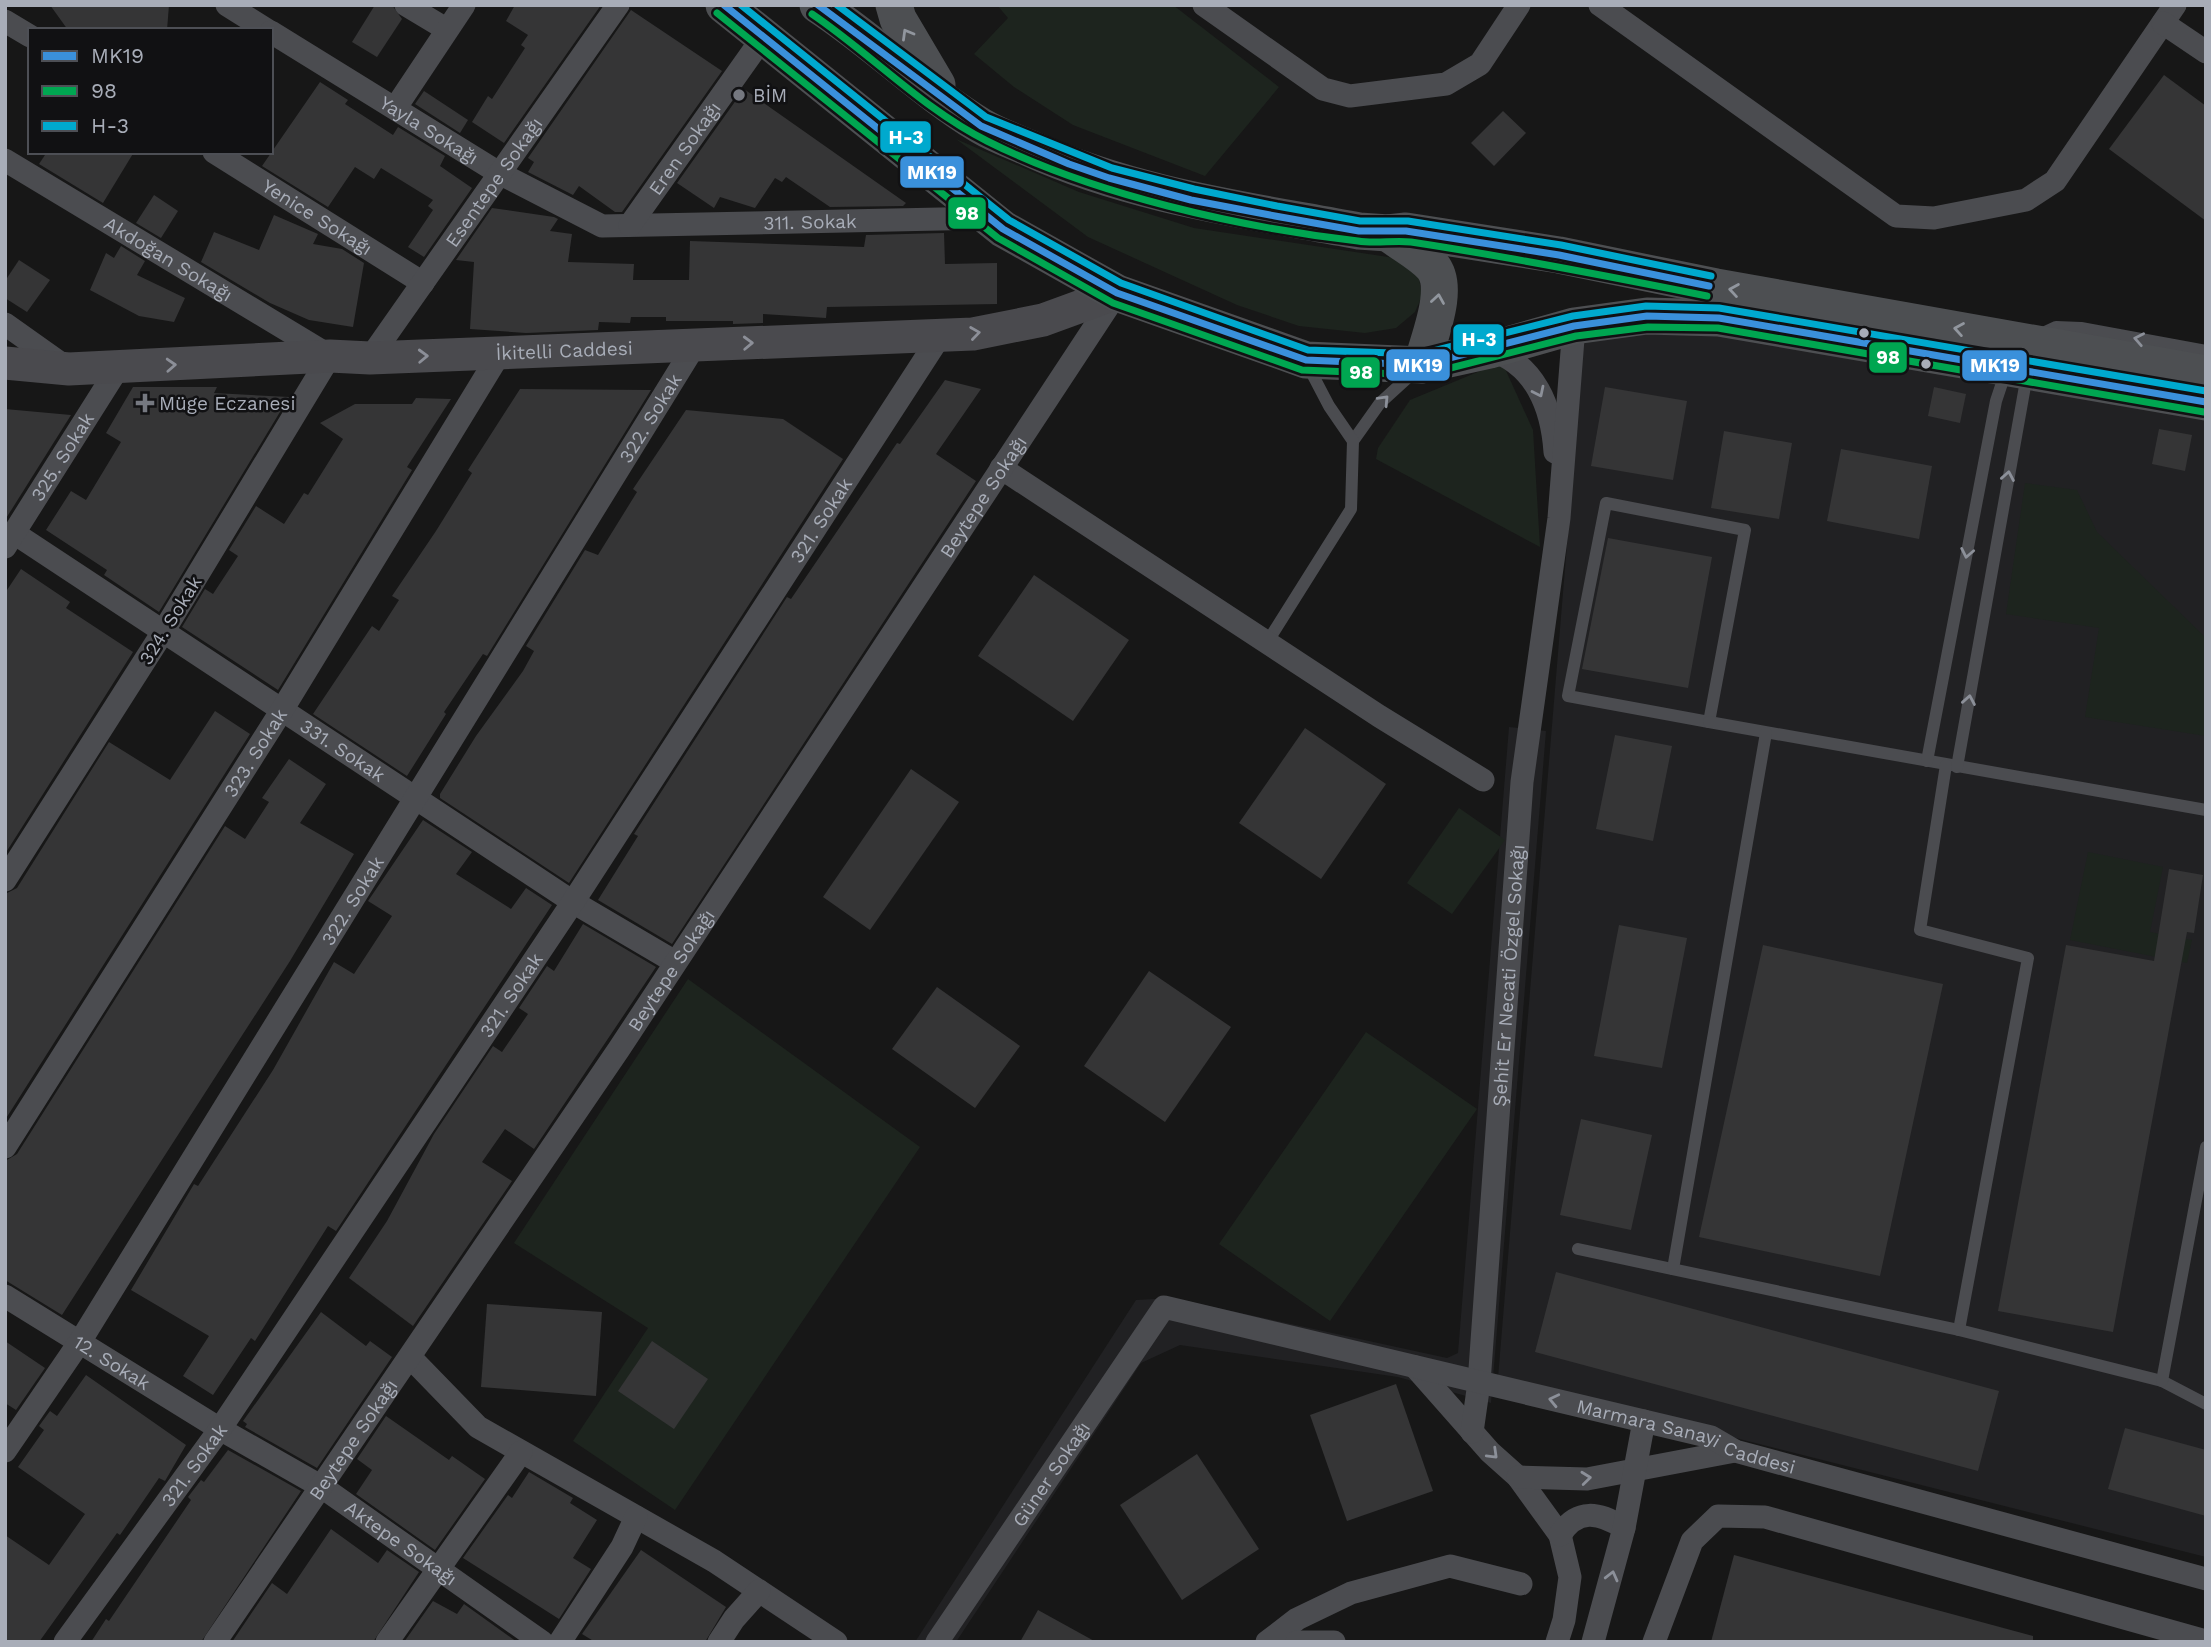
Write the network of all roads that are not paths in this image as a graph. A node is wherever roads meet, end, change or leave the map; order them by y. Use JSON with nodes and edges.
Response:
{"nodes":[{"id":1,"x":227,"y":5,"type":"edge"},
{"id":2,"x":406,"y":5,"type":"edge"},
{"id":3,"x":464,"y":5,"type":"edge"},
{"id":4,"x":618,"y":5,"type":"edge"},
{"id":5,"x":724,"y":5,"type":"edge"},
{"id":6,"x":818,"y":5,"type":"edge"},
{"id":7,"x":894,"y":5,"type":"edge"},
{"id":8,"x":1204,"y":5,"type":"edge"},
{"id":9,"x":1519,"y":5,"type":"edge"},
{"id":10,"x":1600,"y":5,"type":"edge"},
{"id":11,"x":2169,"y":14,"type":"edge"},
{"id":12,"x":5,"y":21,"type":"edge"},
{"id":13,"x":264,"y":28,"type":"edge"},
{"id":14,"x":446,"y":29,"type":"junction"},
{"id":15,"x":273,"y":33,"type":"edge"},
{"id":16,"x":28,"y":35,"type":"edge"},
{"id":17,"x":764,"y":36,"type":"junction"},
{"id":18,"x":2206,"y":52,"type":"edge"},
{"id":19,"x":948,"y":104,"type":"junction"},
{"id":20,"x":396,"y":107,"type":"junction"},
{"id":21,"x":217,"y":154,"type":"edge"},
{"id":22,"x":5,"y":160,"type":"edge"},
{"id":23,"x":499,"y":173,"type":"junction"},
{"id":24,"x":988,"y":218,"type":"junction"},
{"id":25,"x":630,"y":225,"type":"junction"},
{"id":26,"x":1388,"y":233,"type":"junction"},
{"id":27,"x":422,"y":283,"type":"junction"},
{"id":28,"x":1117,"y":293,"type":"junction"},
{"id":29,"x":5,"y":324,"type":"edge"},
{"id":30,"x":1574,"y":326,"type":"junction"},
{"id":31,"x":940,"y":336,"type":"junction"},
{"id":32,"x":695,"y":345,"type":"junction"},
{"id":33,"x":1490,"y":350,"type":"junction"},
{"id":34,"x":2206,"y":351,"type":"edge"},
{"id":35,"x":500,"y":353,"type":"junction"},
{"id":36,"x":330,"y":356,"type":"junction"},
{"id":37,"x":370,"y":358,"type":"junction"},
{"id":38,"x":2020,"y":359,"type":"junction"},
{"id":39,"x":1306,"y":360,"type":"junction"},
{"id":40,"x":5,"y":363,"type":"edge"},
{"id":41,"x":1422,"y":365,"type":"junction"},
{"id":42,"x":118,"y":368,"type":"junction"},
{"id":43,"x":69,"y":369,"type":"junction"},
{"id":44,"x":2206,"y":374,"type":"edge"},
{"id":45,"x":2206,"y":402,"type":"edge"},
{"id":46,"x":1353,"y":441,"type":"junction"},
{"id":47,"x":1001,"y":468,"type":"junction"},
{"id":48,"x":1559,"y":517,"type":"junction"},
{"id":49,"x":10,"y":540,"type":"edge"},
{"id":50,"x":163,"y":632,"type":"junction"},
{"id":51,"x":1268,"y":641,"type":"junction"},
{"id":52,"x":282,"y":710,"type":"junction"},
{"id":53,"x":1709,"y":722,"type":"junction"},
{"id":54,"x":1766,"y":733,"type":"junction"},
{"id":55,"x":1927,"y":761,"type":"junction"},
{"id":56,"x":1951,"y":766,"type":"junction"},
{"id":57,"x":1483,"y":780,"type":"dead end"},
{"id":58,"x":415,"y":797,"type":"junction"},
{"id":59,"x":2206,"y":810,"type":"edge"},
{"id":60,"x":5,"y":880,"type":"edge"},
{"id":61,"x":573,"y":902,"type":"junction"},
{"id":62,"x":675,"y":962,"type":"junction"},
{"id":63,"x":5,"y":1147,"type":"edge"},
{"id":64,"x":2206,"y":1147,"type":"edge"},
{"id":65,"x":1578,"y":1249,"type":"dead end"},
{"id":66,"x":1673,"y":1269,"type":"junction"},
{"id":67,"x":5,"y":1296,"type":"edge"},
{"id":68,"x":1164,"y":1307,"type":"joint"},
{"id":69,"x":1959,"y":1330,"type":"junction"},
{"id":70,"x":81,"y":1340,"type":"junction"},
{"id":71,"x":410,"y":1357,"type":"junction"},
{"id":72,"x":1415,"y":1367,"type":"junction"},
{"id":73,"x":2161,"y":1381,"type":"junction"},
{"id":74,"x":1479,"y":1383,"type":"junction"},
{"id":75,"x":2206,"y":1404,"type":"edge"},
{"id":76,"x":1644,"y":1422,"type":"junction"},
{"id":77,"x":220,"y":1429,"type":"junction"},
{"id":78,"x":1472,"y":1433,"type":"junction"},
{"id":79,"x":5,"y":1451,"type":"edge"},
{"id":80,"x":1735,"y":1451,"type":"junction"},
{"id":81,"x":521,"y":1452,"type":"junction"},
{"id":82,"x":1637,"y":1468,"type":"junction"},
{"id":83,"x":1518,"y":1476,"type":"junction"},
{"id":84,"x":322,"y":1487,"type":"junction"},
{"id":85,"x":636,"y":1517,"type":"junction"},
{"id":86,"x":1624,"y":1528,"type":"junction"},
{"id":87,"x":1560,"y":1535,"type":"junction"},
{"id":88,"x":438,"y":1567,"type":"junction"},
{"id":89,"x":2206,"y":1579,"type":"edge"},
{"id":90,"x":1521,"y":1584,"type":"dead end"},
{"id":91,"x":759,"y":1591,"type":"junction"},
{"id":92,"x":2206,"y":1641,"type":"edge"},
{"id":93,"x":65,"y":1642,"type":"edge"},
{"id":94,"x":215,"y":1642,"type":"edge"},
{"id":95,"x":387,"y":1642,"type":"edge"},
{"id":96,"x":542,"y":1642,"type":"edge"},
{"id":97,"x":560,"y":1642,"type":"edge"},
{"id":98,"x":719,"y":1642,"type":"edge"},
{"id":99,"x":836,"y":1642,"type":"edge"},
{"id":100,"x":937,"y":1642,"type":"edge"},
{"id":101,"x":1266,"y":1642,"type":"edge"},
{"id":102,"x":1297,"y":1642,"type":"edge"},
{"id":103,"x":1334,"y":1642,"type":"edge"},
{"id":104,"x":1557,"y":1642,"type":"edge"},
{"id":105,"x":1593,"y":1642,"type":"edge"},
{"id":106,"x":1654,"y":1642,"type":"edge"}],
"edges":[{"from":1,"to":13,"type":"street","name":"Yayla Sokağı"},
{"from":2,"to":14,"type":"street"},
{"from":3,"to":14,"type":"street"},
{"from":4,"to":23,"type":"street","name":"Esentepe Sokağı"},
{"from":5,"to":17,"type":"main road"},
{"from":6,"to":19,"type":"main road"},
{"from":19,"to":7,"type":"main road","one_way":true},
{"from":8,"to":9,"type":"street"},
{"from":10,"to":11,"type":"street"},
{"from":11,"to":18,"type":"street"},
{"from":12,"to":16,"type":"street"},
{"from":14,"to":20,"type":"street"},
{"from":15,"to":20,"type":"street","name":"Yayla Sokağı"},
{"from":17,"to":24,"type":"main road"},
{"from":17,"to":25,"type":"street","name":"Eren Sokağı"},
{"from":19,"to":26,"type":"main road"},
{"from":20,"to":23,"type":"street","name":"Yayla Sokağı"},
{"from":21,"to":27,"type":"street","name":"Yenice Sokağı"},
{"from":22,"to":36,"type":"street","name":"Akdoğan Sokağı"},
{"from":23,"to":25,"type":"street","name":"Yayla Sokağı"},
{"from":23,"to":27,"type":"street","name":"Esentepe Sokağı"},
{"from":24,"to":25,"type":"street","name":"311. Sokak"},
{"from":24,"to":28,"type":"main road"},
{"from":38,"to":26,"type":"main road","one_way":true},
{"from":41,"to":26,"type":"main road","one_way":true},
{"from":27,"to":37,"type":"street","name":"Esentepe Sokağı"},
{"from":31,"to":28,"type":"street","name":"İkitelli Caddesi","one_way":true},
{"from":28,"to":39,"type":"main road"},
{"from":28,"to":47,"type":"street","name":"Beytepe Sokağı"},
{"from":29,"to":43,"type":"street"},
{"from":30,"to":33,"type":"main road"},
{"from":30,"to":38,"type":"main road"},
{"from":30,"to":48,"type":"street"},
{"from":32,"to":31,"type":"street","name":"İkitelli Caddesi","one_way":true},
{"from":31,"to":61,"type":"street","name":"321. Sokak"},
{"from":32,"to":35,"type":"street","name":"İkitelli Caddesi"},
{"from":32,"to":58,"type":"street","name":"322. Sokak"},
{"from":33,"to":41,"type":"main road"},
{"from":33,"to":48,"type":"street","one_way":true},
{"from":34,"to":38,"type":"lane","one_way":true},
{"from":37,"to":35,"type":"street","name":"İkitelli Caddesi","one_way":true},
{"from":35,"to":52,"type":"street","name":"323. Sokak"},
{"from":36,"to":37,"type":"street","name":"İkitelli Caddesi"},
{"from":42,"to":36,"type":"street","name":"İkitelli Caddesi","one_way":true},
{"from":36,"to":50,"type":"street","name":"324. Sokak"},
{"from":38,"to":44,"type":"main road"},
{"from":38,"to":45,"type":"main road"},
{"from":38,"to":55,"type":"lane","one_way":true},
{"from":56,"to":38,"type":"lane","one_way":true},
{"from":39,"to":41,"type":"main road"},
{"from":39,"to":46,"type":"lane"},
{"from":40,"to":43,"type":"street","name":"İkitelli Caddesi"},
{"from":46,"to":41,"type":"lane","one_way":true},
{"from":42,"to":43,"type":"street","name":"İkitelli Caddesi"},
{"from":42,"to":49,"type":"street","name":"325. Sokak"},
{"from":46,"to":51,"type":"lane"},
{"from":47,"to":51,"type":"street"},
{"from":47,"to":62,"type":"street","name":"Beytepe Sokağı"},
{"from":48,"to":74,"type":"street","name":"Şehit Er Necati Özgel Sokağı"},
{"from":49,"to":50,"type":"street","name":"331. Sokak"},
{"from":50,"to":52,"type":"street","name":"331. Sokak"},
{"from":50,"to":60,"type":"street","name":"324. Sokak"},
{"from":51,"to":57,"type":"street"},
{"from":52,"to":58,"type":"street","name":"331. Sokak"},
{"from":52,"to":63,"type":"street","name":"323. Sokak"},
{"from":53,"to":53,"type":"lane"},
{"from":53,"to":54,"type":"lane"},
{"from":54,"to":55,"type":"lane"},
{"from":54,"to":66,"type":"lane"},
{"from":55,"to":56,"type":"lane"},
{"from":56,"to":59,"type":"lane"},
{"from":56,"to":69,"type":"lane"},
{"from":58,"to":61,"type":"street","name":"331. Sokak"},
{"from":58,"to":70,"type":"street","name":"322. Sokak"},
{"from":61,"to":62,"type":"street","name":"331. Sokak"},
{"from":61,"to":77,"type":"street","name":"321. Sokak"},
{"from":62,"to":71,"type":"street","name":"Beytepe Sokağı"},
{"from":64,"to":73,"type":"lane"},
{"from":65,"to":66,"type":"lane"},
{"from":66,"to":69,"type":"lane"},
{"from":67,"to":70,"type":"street","name":"12. Sokak"},
{"from":68,"to":72,"type":"street","name":"Marmara Sanayi Caddesi"},
{"from":68,"to":100,"type":"street","name":"Güner Sokağı"},
{"from":69,"to":73,"type":"lane"},
{"from":70,"to":77,"type":"street","name":"12. Sokak"},
{"from":70,"to":79,"type":"street","name":"322. Sokak"},
{"from":71,"to":81,"type":"street"},
{"from":71,"to":84,"type":"street","name":"Beytepe Sokağı"},
{"from":72,"to":74,"type":"street","name":"Marmara Sanayi Caddesi"},
{"from":72,"to":78,"type":"street"},
{"from":73,"to":75,"type":"lane"},
{"from":76,"to":74,"type":"street","name":"Marmara Sanayi Caddesi","one_way":true},
{"from":74,"to":78,"type":"street","name":"Şehit Er Necati Özgel Sokağı"},
{"from":76,"to":80,"type":"street","name":"Marmara Sanayi Caddesi"},
{"from":76,"to":82,"type":"street"},
{"from":77,"to":84,"type":"street","name":"Aktepe Sokağı"},
{"from":77,"to":93,"type":"street","name":"321. Sokak"},
{"from":78,"to":83,"type":"street","one_way":true},
{"from":80,"to":82,"type":"street"},
{"from":80,"to":89,"type":"street","name":"Marmara Sanayi Caddesi"},
{"from":81,"to":85,"type":"street"},
{"from":81,"to":88,"type":"street"},
{"from":83,"to":82,"type":"street","one_way":true},
{"from":82,"to":86,"type":"street"},
{"from":83,"to":87,"type":"street"},
{"from":84,"to":88,"type":"street","name":"Aktepe Sokağı"},
{"from":84,"to":94,"type":"street","name":"Beytepe Sokağı"},
{"from":85,"to":91,"type":"street"},
{"from":85,"to":97,"type":"street"},
{"from":86,"to":87,"type":"street"},
{"from":105,"to":86,"type":"street","one_way":true},
{"from":87,"to":104,"type":"street"},
{"from":88,"to":95,"type":"street"},
{"from":88,"to":96,"type":"street","name":"Aktepe Sokağı"},
{"from":90,"to":101,"type":"street"},
{"from":91,"to":98,"type":"street"},
{"from":91,"to":99,"type":"street"},
{"from":92,"to":106,"type":"street"},
{"from":102,"to":103,"type":"street"}]}
